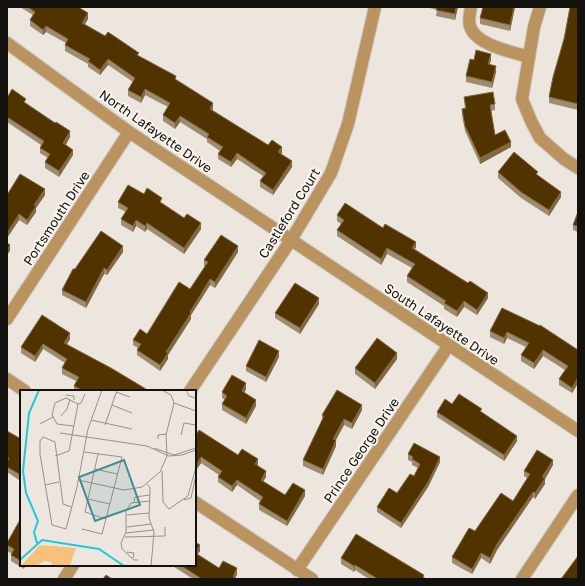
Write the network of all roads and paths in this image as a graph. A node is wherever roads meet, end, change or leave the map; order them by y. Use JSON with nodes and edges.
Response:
{"nodes":[{"id":1,"x":375,"y":7,"type":"edge"},
{"id":2,"x":471,"y":7,"type":"edge"},
{"id":3,"x":540,"y":7,"type":"edge"},
{"id":4,"x":7,"y":43,"type":"edge"},
{"id":5,"x":529,"y":57,"type":"junction"},
{"id":6,"x":129,"y":132,"type":"junction"},
{"id":7,"x":578,"y":168,"type":"edge"},
{"id":8,"x":291,"y":240,"type":"junction"},
{"id":9,"x":7,"y":319,"type":"edge"},
{"id":10,"x":449,"y":345,"type":"junction"},
{"id":11,"x":7,"y":379,"type":"edge"},
{"id":12,"x":24,"y":390,"type":"edge"},
{"id":13,"x":191,"y":390,"type":"edge"},
{"id":14,"x":578,"y":431,"type":"edge"},
{"id":15,"x":578,"y":495,"type":"edge"},
{"id":16,"x":196,"y":503,"type":"edge"},
{"id":17,"x":72,"y":566,"type":"edge"},
{"id":18,"x":297,"y":570,"type":"junction"},
{"id":19,"x":64,"y":579,"type":"edge"},
{"id":20,"x":312,"y":579,"type":"edge"},
{"id":21,"x":522,"y":579,"type":"edge"}],
"edges":[{"from":1,"to":8,"type":"street","name":"Castleford Court"},
{"from":2,"to":5,"type":"street"},
{"from":3,"to":5,"type":"street"},
{"from":4,"to":6,"type":"street","name":"North Lafayette Drive"},
{"from":5,"to":7,"type":"street"},
{"from":6,"to":8,"type":"street","name":"North Lafayette Drive"},
{"from":6,"to":9,"type":"street","name":"Portsmouth Drive"},
{"from":8,"to":10,"type":"street","name":"South Lafayette Drive"},
{"from":8,"to":13,"type":"street","name":"Castleford Court"},
{"from":10,"to":14,"type":"street","name":"South Lafayette Drive"},
{"from":10,"to":18,"type":"street","name":"Prince George Drive"},
{"from":11,"to":12,"type":"street"},
{"from":15,"to":21,"type":"street"},
{"from":16,"to":18,"type":"street"},
{"from":17,"to":19,"type":"street"},
{"from":18,"to":20,"type":"street"}]}
